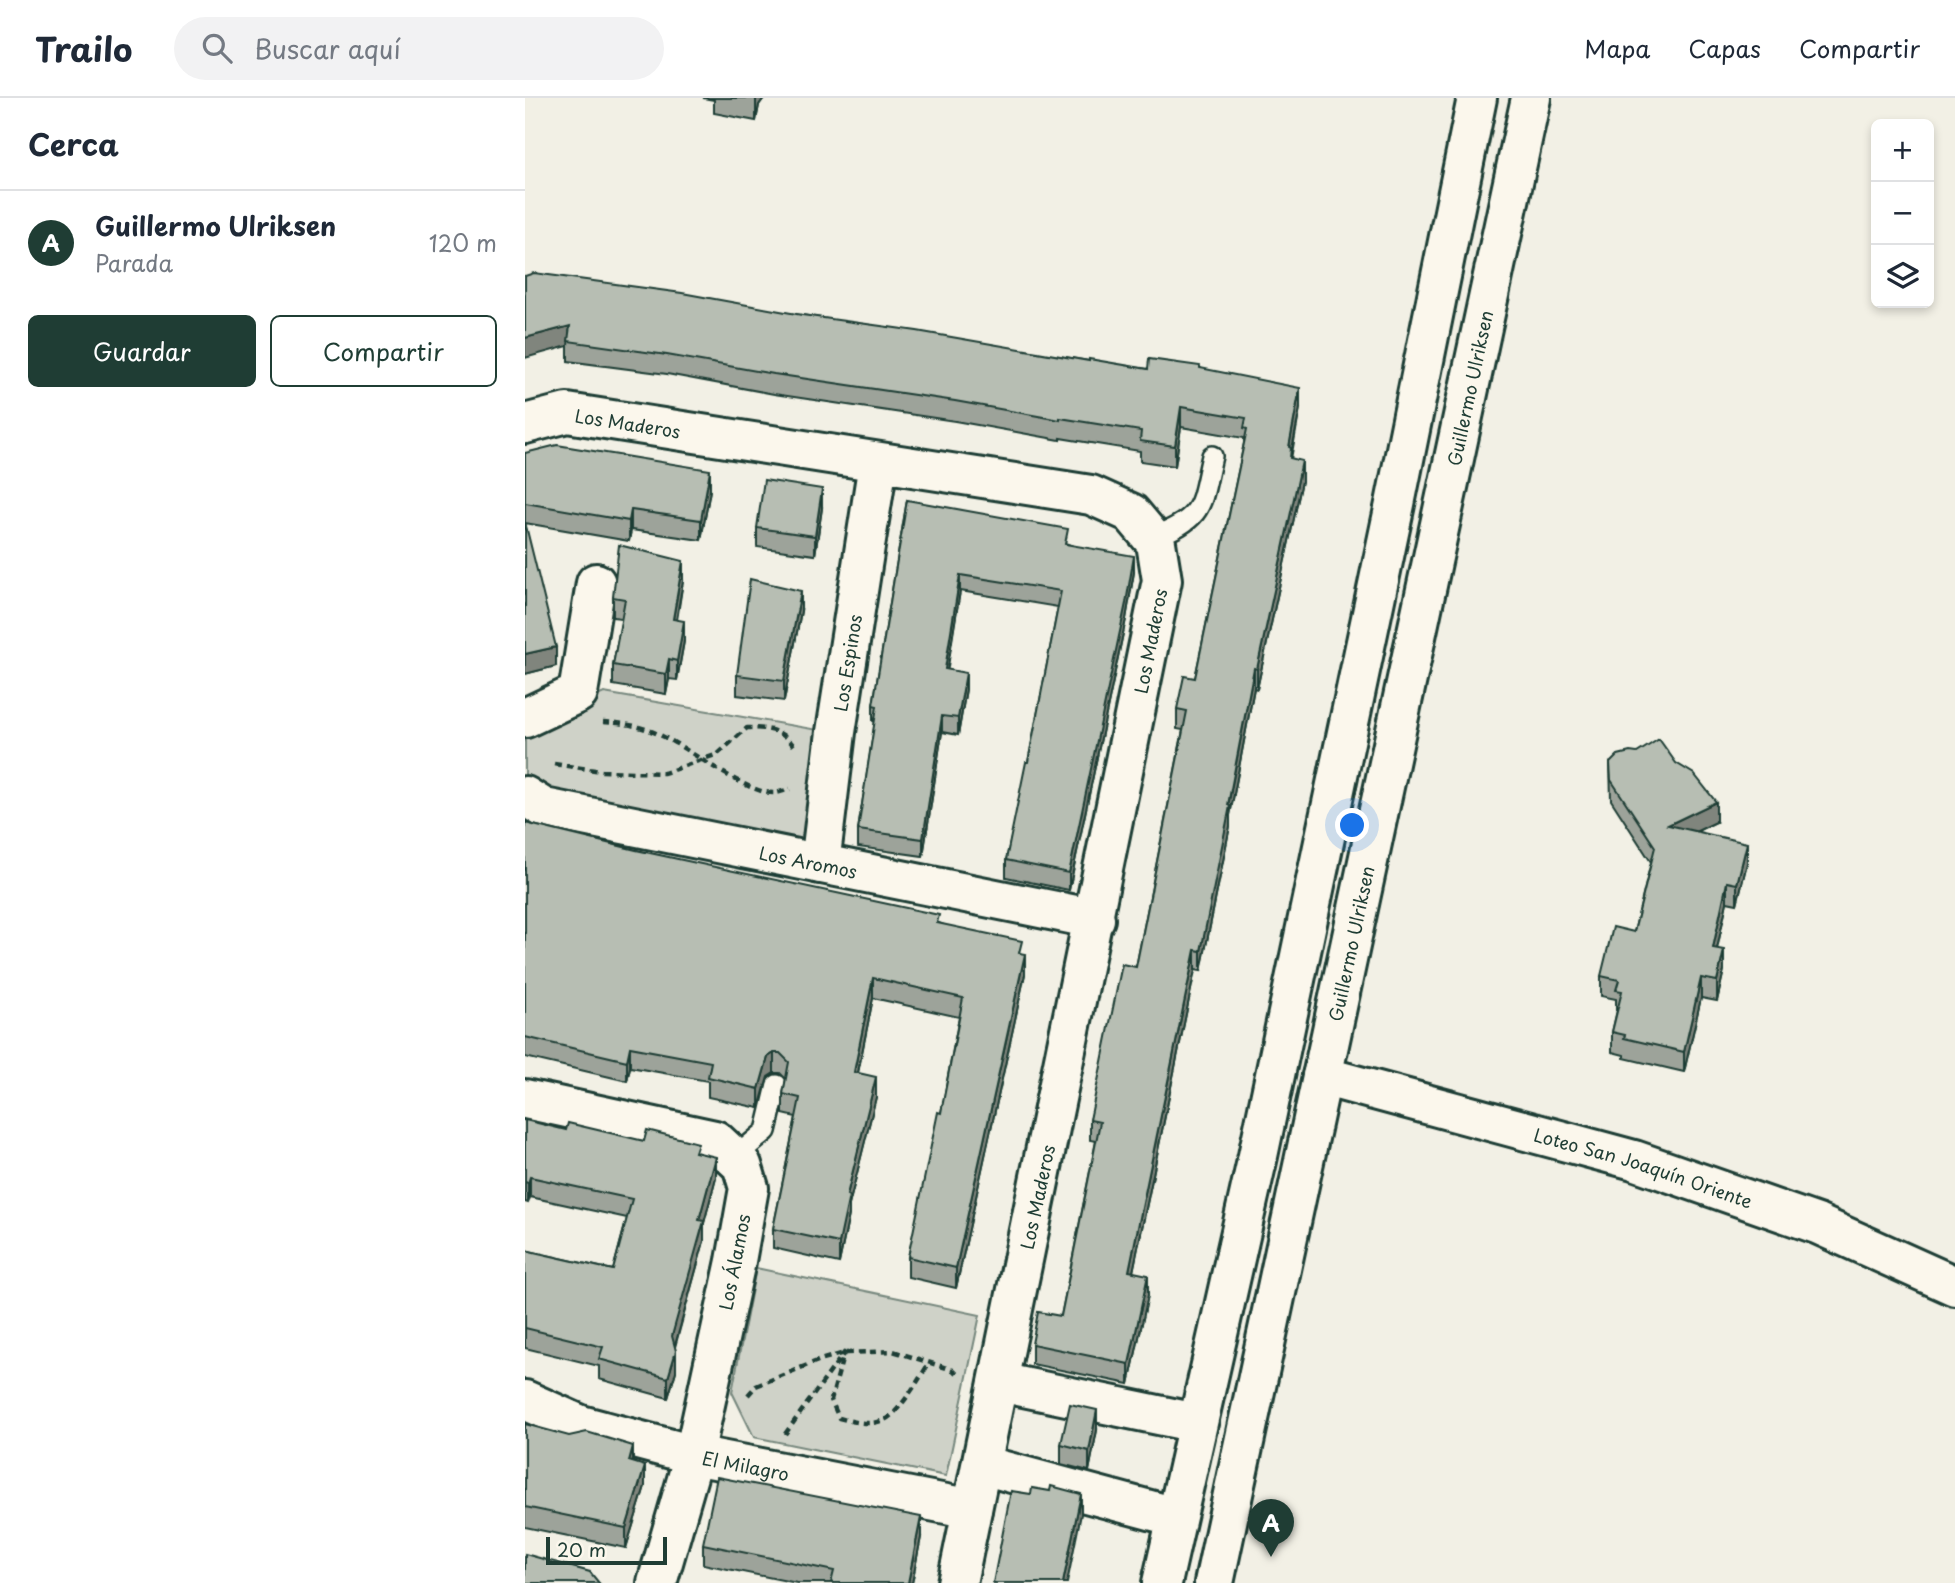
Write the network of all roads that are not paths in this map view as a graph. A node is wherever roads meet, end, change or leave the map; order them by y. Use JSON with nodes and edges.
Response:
{"nodes":[{"id":1,"x":1477,"y":98,"type":"edge"},
{"id":2,"x":1531,"y":98,"type":"edge"},
{"id":3,"x":525,"y":424,"type":"edge"},
{"id":4,"x":1212,"y":456,"type":"dead end"},
{"id":5,"x":878,"y":463,"type":"junction"},
{"id":6,"x":1152,"y":538,"type":"junction"},
{"id":7,"x":596,"y":583,"type":"dead end"},
{"id":8,"x":525,"y":718,"type":"edge"},
{"id":9,"x":525,"y":796,"type":"edge"},
{"id":10,"x":820,"y":864,"type":"junction"},
{"id":11,"x":1095,"y":919,"type":"junction"},
{"id":12,"x":1322,"y":1076,"type":"junction"},
{"id":13,"x":777,"y":1085,"type":"dead end"},
{"id":14,"x":525,"y":1098,"type":"edge"},
{"id":15,"x":734,"y":1158,"type":"junction"},
{"id":16,"x":1955,"y":1286,"type":"edge"},
{"id":17,"x":996,"y":1395,"type":"junction"},
{"id":18,"x":525,"y":1400,"type":"edge"},
{"id":19,"x":1197,"y":1423,"type":"junction"},
{"id":20,"x":694,"y":1455,"type":"junction"},
{"id":21,"x":982,"y":1465,"type":"junction"},
{"id":22,"x":972,"y":1508,"type":"junction"},
{"id":23,"x":1176,"y":1517,"type":"junction"},
{"id":24,"x":657,"y":1583,"type":"edge"},
{"id":25,"x":957,"y":1583,"type":"edge"},
{"id":26,"x":1162,"y":1583,"type":"edge"},
{"id":27,"x":1214,"y":1583,"type":"edge"}],
"edges":[{"from":1,"to":19,"type":"street"},
{"from":2,"to":12,"type":"street","name":"Guillermo Ulriksen"},
{"from":3,"to":5,"type":"street","name":"Los Maderos"},
{"from":4,"to":6,"type":"lane"},
{"from":5,"to":6,"type":"street","name":"Los Maderos"},
{"from":5,"to":10,"type":"street","name":"Los Espinos"},
{"from":6,"to":11,"type":"street","name":"Los Maderos"},
{"from":7,"to":8,"type":"street"},
{"from":9,"to":10,"type":"street","name":"Los Aromos"},
{"from":10,"to":11,"type":"street","name":"Los Aromos"},
{"from":11,"to":17,"type":"street","name":"Los Maderos"},
{"from":12,"to":16,"type":"street","name":"Loteo San Joaquín Oriente"},
{"from":12,"to":27,"type":"street","name":"Guillermo Ulriksen"},
{"from":13,"to":15,"type":"lane"},
{"from":14,"to":15,"type":"street","name":"Los Álamos"},
{"from":15,"to":20,"type":"street","name":"Los Álamos"},
{"from":17,"to":19,"type":"street"},
{"from":17,"to":21,"type":"street","name":"Los Maderos"},
{"from":18,"to":20,"type":"street","name":"El Milagro"},
{"from":19,"to":23,"type":"street"},
{"from":20,"to":22,"type":"street","name":"El Milagro"},
{"from":20,"to":24,"type":"street","name":"Los Álamos"},
{"from":21,"to":22,"type":"street","name":"Los Maderos"},
{"from":21,"to":23,"type":"street"},
{"from":22,"to":25,"type":"street","name":"Los Maderos"},
{"from":23,"to":26,"type":"street"}]}
